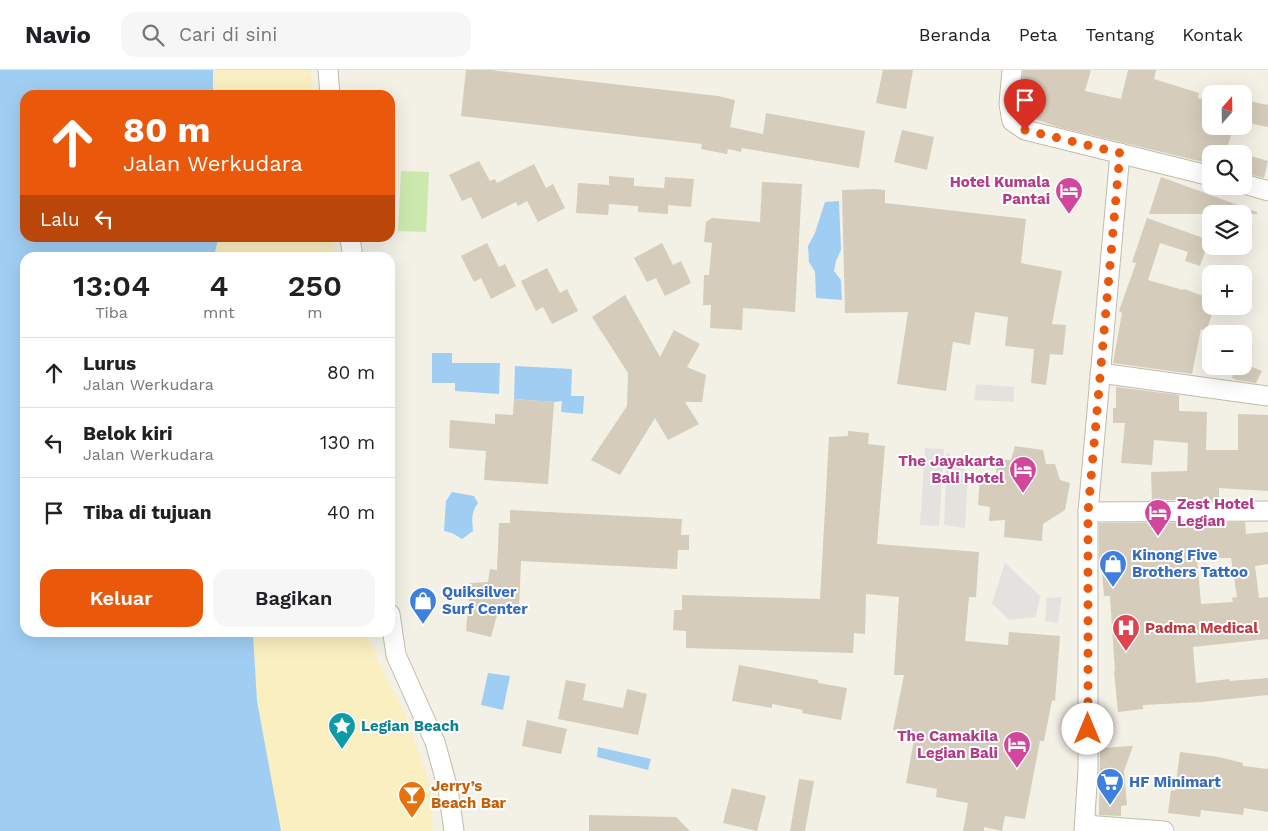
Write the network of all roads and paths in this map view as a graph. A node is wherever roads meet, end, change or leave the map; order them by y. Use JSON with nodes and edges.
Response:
{"nodes":[{"id":1,"x":328,"y":70,"type":"edge"},
{"id":2,"x":1012,"y":70,"type":"edge"},
{"id":3,"x":330,"y":90,"type":"edge"},
{"id":4,"x":1120,"y":153,"type":"junction"},
{"id":5,"x":1202,"y":174,"type":"edge"},
{"id":6,"x":1252,"y":186,"type":"edge"},
{"id":7,"x":1268,"y":191,"type":"edge"},
{"id":8,"x":1100,"y":373,"type":"junction"},
{"id":9,"x":1268,"y":396,"type":"edge"},
{"id":10,"x":1088,"y":512,"type":"junction"},
{"id":11,"x":1268,"y":512,"type":"edge"},
{"id":12,"x":393,"y":637,"type":"edge"},
{"id":13,"x":1084,"y":828,"type":"edge"},
{"id":14,"x":454,"y":831,"type":"edge"},
{"id":15,"x":1164,"y":831,"type":"edge"}],
"edges":[{"from":1,"to":3,"type":"street"},
{"from":2,"to":4,"type":"street"},
{"from":4,"to":5,"type":"street"},
{"from":4,"to":8,"type":"street"},
{"from":6,"to":7,"type":"street"},
{"from":8,"to":9,"type":"street"},
{"from":8,"to":10,"type":"street"},
{"from":10,"to":11,"type":"street"},
{"from":10,"to":13,"type":"street"},
{"from":12,"to":14,"type":"street"},
{"from":13,"to":15,"type":"street"}]}
